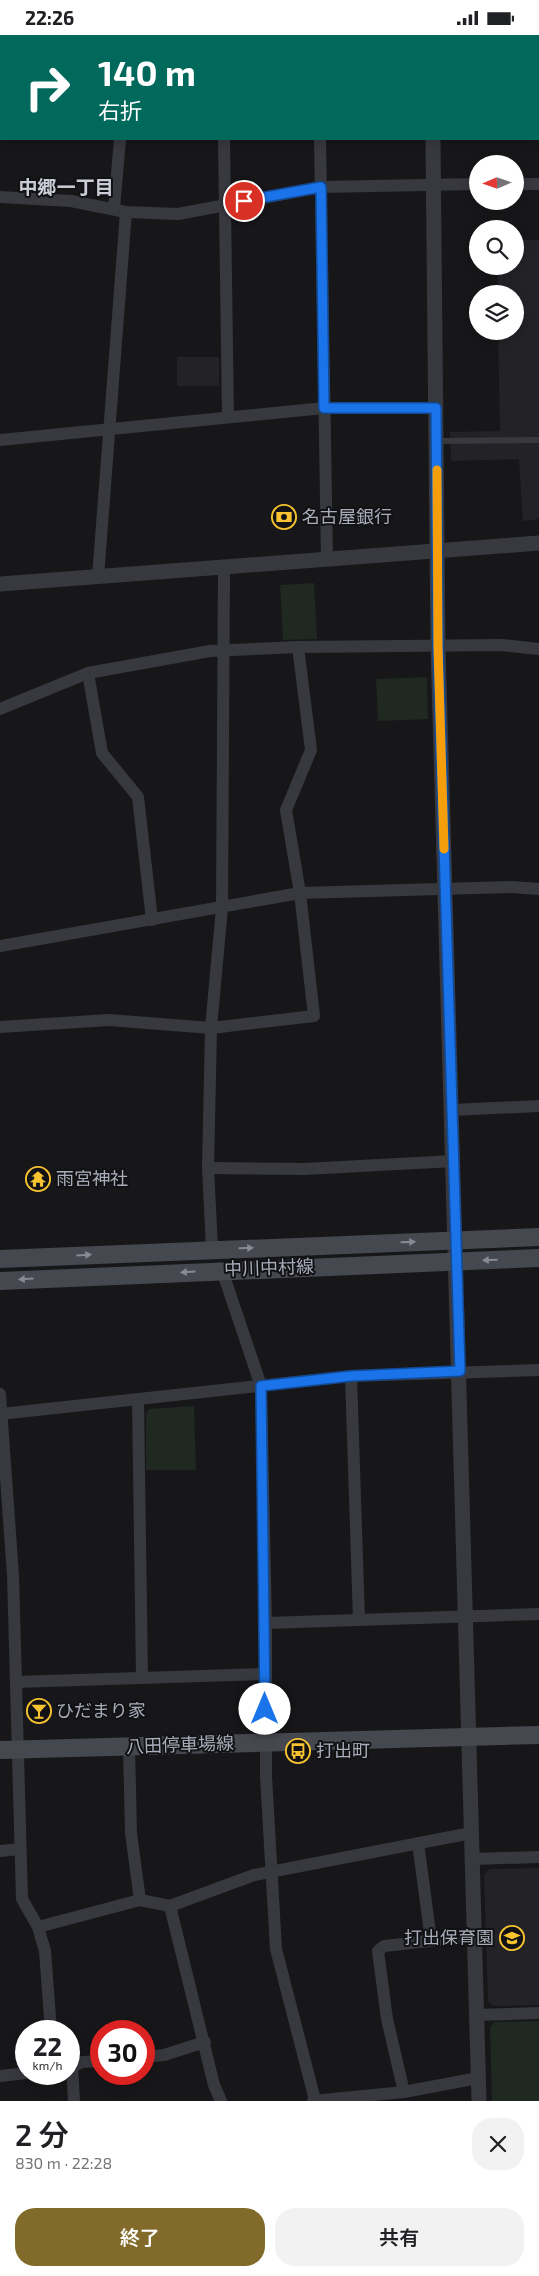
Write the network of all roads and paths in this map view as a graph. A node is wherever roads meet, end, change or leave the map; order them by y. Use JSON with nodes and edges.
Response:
{"nodes":[{"id":1,"x":120,"y":140,"type":"edge"},
{"id":2,"x":224,"y":140,"type":"edge"},
{"id":3,"x":320,"y":140,"type":"edge"},
{"id":4,"x":433,"y":140,"type":"edge"},
{"id":5,"x":433,"y":184,"type":"junction"},
{"id":6,"x":469,"y":184,"type":"edge"},
{"id":7,"x":524,"y":184,"type":"edge"},
{"id":8,"x":539,"y":184,"type":"edge"},
{"id":9,"x":321,"y":187,"type":"junction"},
{"id":10,"x":0,"y":197,"type":"edge"},
{"id":11,"x":225,"y":205,"type":"junction"},
{"id":12,"x":120,"y":211,"type":"junction"},
{"id":13,"x":324,"y":408,"type":"junction"},
{"id":14,"x":436,"y":408,"type":"junction"},
{"id":15,"x":228,"y":417,"type":"junction"},
{"id":16,"x":109,"y":429,"type":"junction"},
{"id":17,"x":539,"y":439,"type":"edge"},
{"id":18,"x":0,"y":440,"type":"edge"},
{"id":19,"x":436,"y":441,"type":"junction"},
{"id":20,"x":539,"y":543,"type":"edge"},
{"id":21,"x":438,"y":550,"type":"junction"},
{"id":22,"x":327,"y":559,"type":"junction"},
{"id":23,"x":224,"y":567,"type":"junction"},
{"id":24,"x":98,"y":577,"type":"junction"},
{"id":25,"x":0,"y":584,"type":"edge"},
{"id":26,"x":298,"y":647,"type":"junction"},
{"id":27,"x":438,"y":647,"type":"junction"},
{"id":28,"x":539,"y":649,"type":"edge"},
{"id":29,"x":224,"y":651,"type":"junction"},
{"id":30,"x":88,"y":673,"type":"junction"},
{"id":31,"x":0,"y":709,"type":"edge"},
{"id":32,"x":446,"y":889,"type":"junction"},
{"id":33,"x":539,"y":889,"type":"edge"},
{"id":34,"x":300,"y":893,"type":"junction"},
{"id":35,"x":222,"y":908,"type":"junction"},
{"id":36,"x":152,"y":920,"type":"junction"},
{"id":37,"x":0,"y":945,"type":"edge"},
{"id":38,"x":0,"y":1027,"type":"edge"},
{"id":39,"x":211,"y":1027,"type":"junction"},
{"id":40,"x":539,"y":1106,"type":"edge"},
{"id":41,"x":452,"y":1110,"type":"junction"},
{"id":42,"x":454,"y":1161,"type":"junction"},
{"id":43,"x":208,"y":1168,"type":"junction"},
{"id":44,"x":539,"y":1237,"type":"edge"},
{"id":45,"x":456,"y":1241,"type":"junction"},
{"id":46,"x":212,"y":1249,"type":"junction"},
{"id":47,"x":539,"y":1258,"type":"edge"},
{"id":48,"x":0,"y":1259,"type":"edge"},
{"id":49,"x":457,"y":1261,"type":"junction"},
{"id":50,"x":222,"y":1270,"type":"junction"},
{"id":51,"x":0,"y":1281,"type":"edge"},
{"id":52,"x":539,"y":1370,"type":"edge"},
{"id":53,"x":460,"y":1371,"type":"junction"},
{"id":54,"x":351,"y":1376,"type":"junction"},
{"id":55,"x":261,"y":1386,"type":"junction"},
{"id":56,"x":0,"y":1395,"type":"edge"},
{"id":57,"x":138,"y":1399,"type":"junction"},
{"id":58,"x":1,"y":1414,"type":"edge"},
{"id":59,"x":6,"y":1575,"type":"edge"},
{"id":60,"x":539,"y":1614,"type":"edge"},
{"id":61,"x":466,"y":1616,"type":"junction"},
{"id":62,"x":359,"y":1620,"type":"junction"},
{"id":63,"x":266,"y":1623,"type":"junction"},
{"id":64,"x":266,"y":1674,"type":"junction"},
{"id":65,"x":142,"y":1678,"type":"junction"},
{"id":66,"x":16,"y":1682,"type":"junction"},
{"id":67,"x":539,"y":1735,"type":"edge"},
{"id":68,"x":469,"y":1737,"type":"junction"},
{"id":69,"x":265,"y":1743,"type":"junction"},
{"id":70,"x":130,"y":1747,"type":"junction"},
{"id":71,"x":18,"y":1750,"type":"junction"},
{"id":72,"x":0,"y":1751,"type":"edge"},
{"id":73,"x":471,"y":1833,"type":"junction"},
{"id":74,"x":418,"y":1843,"type":"junction"},
{"id":75,"x":20,"y":1849,"type":"junction"},
{"id":76,"x":0,"y":1851,"type":"edge"},
{"id":77,"x":539,"y":1857,"type":"edge"},
{"id":78,"x":472,"y":1859,"type":"junction"},
{"id":79,"x":272,"y":1871,"type":"junction"},
{"id":80,"x":140,"y":1900,"type":"junction"},
{"id":81,"x":170,"y":1906,"type":"junction"},
{"id":82,"x":38,"y":1927,"type":"junction"},
{"id":83,"x":474,"y":1936,"type":"junction"},
{"id":84,"x":432,"y":1940,"type":"junction"},
{"id":85,"x":539,"y":2013,"type":"edge"},
{"id":86,"x":476,"y":2015,"type":"junction"},
{"id":87,"x":50,"y":2020,"type":"edge"},
{"id":88,"x":205,"y":2042,"type":"junction"},
{"id":89,"x":155,"y":2056,"type":"edge"},
{"id":90,"x":15,"y":2074,"type":"edge"},
{"id":91,"x":0,"y":2076,"type":"edge"},
{"id":92,"x":478,"y":2078,"type":"junction"},
{"id":93,"x":73,"y":2085,"type":"edge"},
{"id":94,"x":404,"y":2092,"type":"junction"},
{"id":95,"x":74,"y":2101,"type":"edge"},
{"id":96,"x":221,"y":2101,"type":"edge"},
{"id":97,"x":314,"y":2101,"type":"edge"},
{"id":98,"x":479,"y":2101,"type":"edge"}],
"edges":[{"from":1,"to":12,"type":"street"},
{"from":2,"to":11,"type":"street"},
{"from":3,"to":9,"type":"street"},
{"from":4,"to":5,"type":"street"},
{"from":5,"to":6,"type":"street"},
{"from":5,"to":9,"type":"street"},
{"from":5,"to":14,"type":"street"},
{"from":7,"to":8,"type":"street"},
{"from":9,"to":11,"type":"street"},
{"from":9,"to":13,"type":"street"},
{"from":10,"to":12,"type":"street"},
{"from":11,"to":12,"type":"street"},
{"from":11,"to":15,"type":"street"},
{"from":12,"to":16,"type":"street"},
{"from":13,"to":14,"type":"street"},
{"from":13,"to":15,"type":"street"},
{"from":13,"to":22,"type":"street"},
{"from":14,"to":19,"type":"street"},
{"from":15,"to":16,"type":"street"},
{"from":16,"to":18,"type":"street"},
{"from":16,"to":24,"type":"street"},
{"from":17,"to":19,"type":"lane"},
{"from":19,"to":21,"type":"street"},
{"from":20,"to":21,"type":"street"},
{"from":21,"to":22,"type":"street"},
{"from":21,"to":27,"type":"street"},
{"from":22,"to":23,"type":"street"},
{"from":23,"to":24,"type":"street"},
{"from":23,"to":29,"type":"street"},
{"from":24,"to":25,"type":"street"},
{"from":26,"to":27,"type":"street"},
{"from":26,"to":29,"type":"street"},
{"from":26,"to":34,"type":"street"},
{"from":27,"to":28,"type":"street"},
{"from":27,"to":32,"type":"street"},
{"from":29,"to":30,"type":"street"},
{"from":29,"to":35,"type":"street"},
{"from":30,"to":31,"type":"street"},
{"from":30,"to":36,"type":"street"},
{"from":32,"to":33,"type":"street"},
{"from":32,"to":34,"type":"street"},
{"from":32,"to":41,"type":"street"},
{"from":34,"to":35,"type":"street"},
{"from":34,"to":39,"type":"street"},
{"from":35,"to":36,"type":"street"},
{"from":35,"to":39,"type":"street"},
{"from":36,"to":37,"type":"street"},
{"from":38,"to":39,"type":"street"},
{"from":39,"to":43,"type":"street"},
{"from":40,"to":41,"type":"street"},
{"from":41,"to":42,"type":"street"},
{"from":42,"to":43,"type":"street"},
{"from":42,"to":45,"type":"street"},
{"from":43,"to":46,"type":"street"},
{"from":44,"to":45,"type":"main road","name":"中川中村線"},
{"from":46,"to":45,"type":"main road","name":"中川中村線","one_way":true},
{"from":45,"to":49,"type":"street"},
{"from":48,"to":46,"type":"main road","name":"中川中村線","one_way":true},
{"from":47,"to":49,"type":"main road","name":"中川中村線","one_way":true},
{"from":49,"to":50,"type":"main road","name":"中川中村線"},
{"from":49,"to":53,"type":"street"},
{"from":50,"to":51,"type":"main road","name":"中川中村線","one_way":true},
{"from":50,"to":55,"type":"street"},
{"from":52,"to":53,"type":"street"},
{"from":53,"to":54,"type":"street"},
{"from":53,"to":61,"type":"street"},
{"from":54,"to":55,"type":"street"},
{"from":54,"to":62,"type":"street"},
{"from":55,"to":57,"type":"street"},
{"from":55,"to":63,"type":"street"},
{"from":56,"to":58,"type":"street"},
{"from":57,"to":58,"type":"street"},
{"from":57,"to":65,"type":"street"},
{"from":58,"to":59,"type":"street"},
{"from":59,"to":66,"type":"street"},
{"from":60,"to":61,"type":"street"},
{"from":61,"to":62,"type":"street"},
{"from":61,"to":68,"type":"street"},
{"from":62,"to":63,"type":"street"},
{"from":63,"to":64,"type":"street"},
{"from":64,"to":65,"type":"street"},
{"from":64,"to":69,"type":"street"},
{"from":65,"to":66,"type":"street"},
{"from":66,"to":71,"type":"street"},
{"from":67,"to":68,"type":"main road","name":"八田停車場線"},
{"from":68,"to":69,"type":"main road","name":"八田停車場線"},
{"from":68,"to":73,"type":"street"},
{"from":69,"to":70,"type":"main road","name":"八田停車場線"},
{"from":69,"to":79,"type":"street"},
{"from":70,"to":71,"type":"main road","name":"八田停車場線"},
{"from":70,"to":80,"type":"street"},
{"from":71,"to":72,"type":"main road","name":"八田停車場線"},
{"from":71,"to":75,"type":"street"},
{"from":73,"to":74,"type":"street"},
{"from":73,"to":78,"type":"street"},
{"from":74,"to":79,"type":"street"},
{"from":74,"to":84,"type":"street"},
{"from":75,"to":76,"type":"street"},
{"from":75,"to":82,"type":"street"},
{"from":77,"to":78,"type":"street"},
{"from":78,"to":83,"type":"street"},
{"from":79,"to":81,"type":"street"},
{"from":79,"to":97,"type":"street"},
{"from":80,"to":81,"type":"street"},
{"from":80,"to":82,"type":"street"},
{"from":81,"to":88,"type":"street"},
{"from":82,"to":87,"type":"street"},
{"from":83,"to":84,"type":"street"},
{"from":83,"to":86,"type":"street"},
{"from":84,"to":94,"type":"street"},
{"from":85,"to":86,"type":"street"},
{"from":86,"to":92,"type":"street"},
{"from":88,"to":89,"type":"street"},
{"from":88,"to":96,"type":"street"},
{"from":90,"to":91,"type":"street"},
{"from":92,"to":94,"type":"street"},
{"from":92,"to":98,"type":"street"},
{"from":93,"to":95,"type":"street"},
{"from":94,"to":97,"type":"street"}]}
